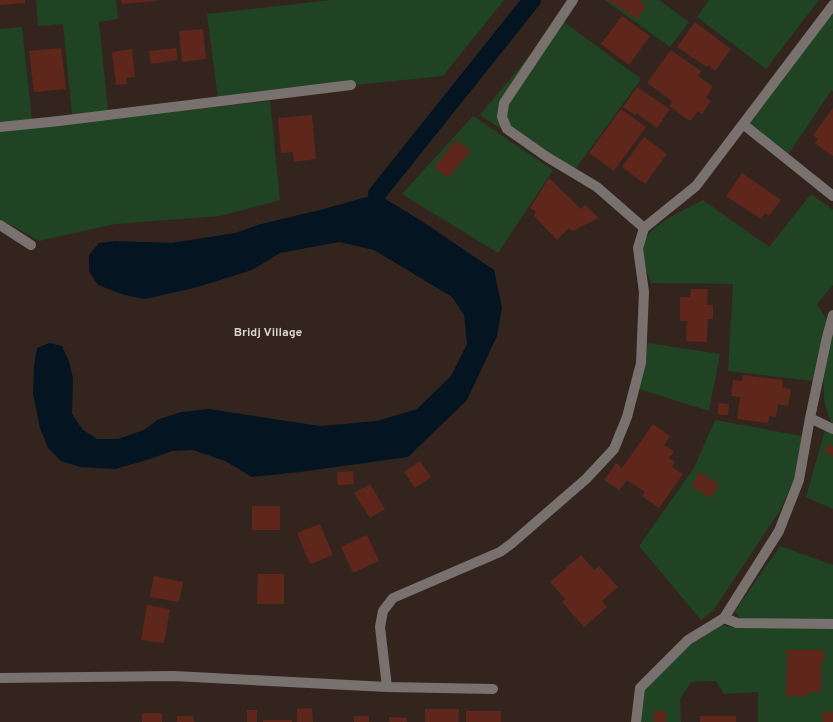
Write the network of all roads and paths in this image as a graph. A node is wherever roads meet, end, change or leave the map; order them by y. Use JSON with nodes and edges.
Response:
{"nodes":[{"id":1,"x":573,"y":0,"type":"edge"},
{"id":2,"x":833,"y":5,"type":"edge"},
{"id":3,"x":351,"y":85,"type":"dead end"},
{"id":4,"x":743,"y":124,"type":"junction"},
{"id":5,"x":0,"y":127,"type":"edge"},
{"id":6,"x":833,"y":196,"type":"edge"},
{"id":7,"x":0,"y":225,"type":"edge"},
{"id":8,"x":644,"y":228,"type":"junction"},
{"id":9,"x":31,"y":245,"type":"dead end"},
{"id":10,"x":833,"y":315,"type":"edge"},
{"id":11,"x":810,"y":418,"type":"junction"},
{"id":12,"x":833,"y":429,"type":"edge"},
{"id":13,"x":724,"y":618,"type":"junction"},
{"id":14,"x":833,"y":624,"type":"edge"},
{"id":15,"x":0,"y":678,"type":"edge"},
{"id":16,"x":387,"y":687,"type":"junction"},
{"id":17,"x":493,"y":689,"type":"dead end"},
{"id":18,"x":636,"y":722,"type":"edge"}],
"edges":[{"from":1,"to":8,"type":"street"},
{"from":2,"to":4,"type":"street"},
{"from":3,"to":5,"type":"street"},
{"from":4,"to":6,"type":"street"},
{"from":4,"to":8,"type":"street"},
{"from":7,"to":9,"type":"street"},
{"from":8,"to":16,"type":"street"},
{"from":10,"to":11,"type":"street"},
{"from":11,"to":12,"type":"street"},
{"from":11,"to":13,"type":"street"},
{"from":13,"to":14,"type":"street"},
{"from":13,"to":18,"type":"street"},
{"from":15,"to":16,"type":"street"},
{"from":16,"to":17,"type":"street"}]}
